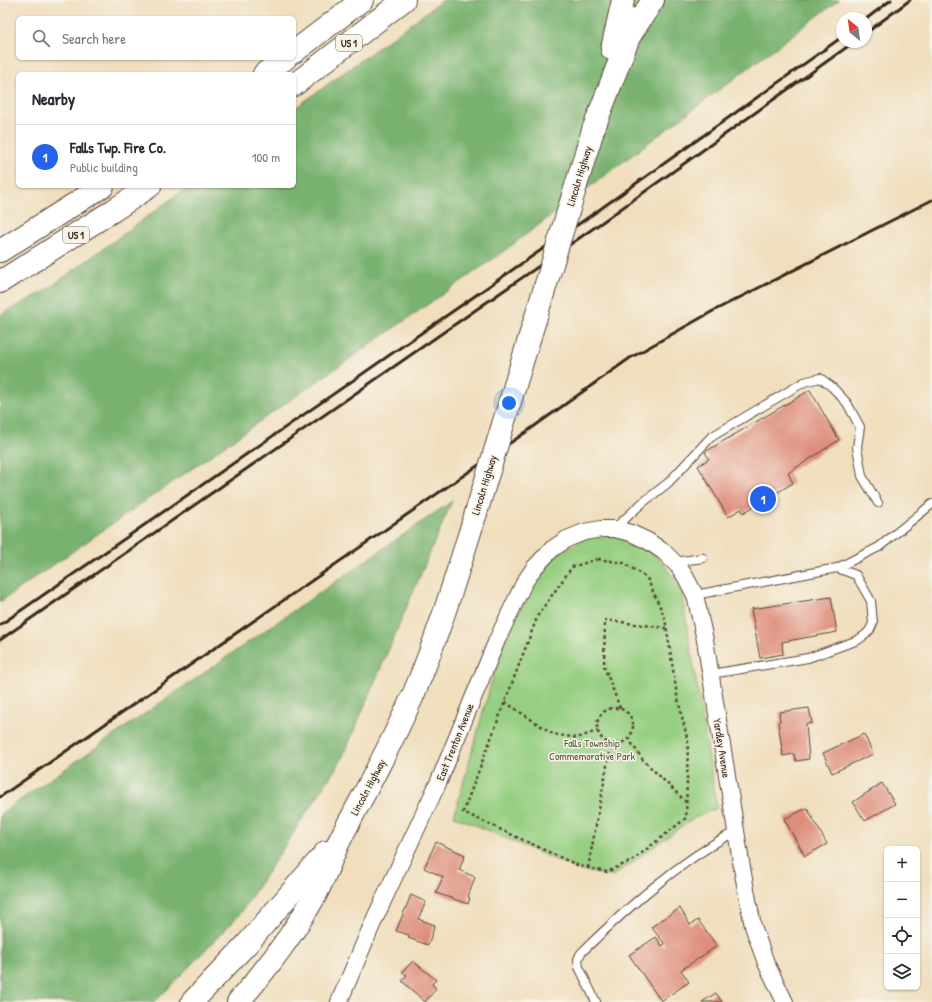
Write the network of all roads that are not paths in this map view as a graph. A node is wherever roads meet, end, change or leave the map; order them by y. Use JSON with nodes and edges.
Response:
{"nodes":[{"id":1,"x":362,"y":0,"type":"edge"},
{"id":2,"x":404,"y":0,"type":"edge"},
{"id":3,"x":623,"y":0,"type":"edge"},
{"id":4,"x":643,"y":0,"type":"edge"},
{"id":5,"x":652,"y":0,"type":"edge"},
{"id":6,"x":629,"y":37,"type":"junction"},
{"id":7,"x":296,"y":50,"type":"edge"},
{"id":8,"x":283,"y":60,"type":"edge"},
{"id":9,"x":267,"y":72,"type":"edge"},
{"id":10,"x":296,"y":83,"type":"edge"},
{"id":11,"x":593,"y":130,"type":"junction"},
{"id":12,"x":100,"y":188,"type":"edge"},
{"id":13,"x":147,"y":188,"type":"edge"},
{"id":14,"x":0,"y":251,"type":"edge"},
{"id":15,"x":0,"y":282,"type":"edge"},
{"id":16,"x":878,"y":503,"type":"dead end"},
{"id":17,"x":932,"y":504,"type":"edge"},
{"id":18,"x":614,"y":529,"type":"junction"},
{"id":19,"x":703,"y":558,"type":"dead end"},
{"id":20,"x":674,"y":562,"type":"junction"},
{"id":21,"x":838,"y":568,"type":"junction"},
{"id":22,"x":695,"y":595,"type":"junction"},
{"id":23,"x":711,"y":674,"type":"junction"},
{"id":24,"x":345,"y":829,"type":"junction"},
{"id":25,"x":736,"y":832,"type":"junction"},
{"id":26,"x":192,"y":1002,"type":"edge"},
{"id":27,"x":238,"y":1002,"type":"edge"},
{"id":28,"x":339,"y":1002,"type":"edge"},
{"id":29,"x":596,"y":1002,"type":"edge"},
{"id":30,"x":785,"y":1002,"type":"edge"}],
"edges":[{"from":1,"to":7,"type":"main road","number":"US 1"},
{"from":2,"to":10,"type":"main road","number":"US 1"},
{"from":3,"to":11,"type":"main road","name":"Lincoln Highway"},
{"from":4,"to":6,"type":"main road","name":"Lincoln Highway"},
{"from":5,"to":6,"type":"main road"},
{"from":6,"to":11,"type":"main road","name":"Lincoln Highway"},
{"from":8,"to":9,"type":"main road"},
{"from":11,"to":24,"type":"main road","name":"Lincoln Highway","bridge":true},
{"from":12,"to":14,"type":"main road","number":"US 1"},
{"from":13,"to":15,"type":"main road","number":"US 1"},
{"from":16,"to":18,"type":"lane"},
{"from":17,"to":21,"type":"lane"},
{"from":18,"to":20,"type":"street","name":"Yardley Avenue"},
{"from":18,"to":28,"type":"street","name":"East Trenton Avenue"},
{"from":19,"to":20,"type":"lane"},
{"from":20,"to":22,"type":"street","name":"Yardley Avenue"},
{"from":21,"to":22,"type":"lane"},
{"from":21,"to":23,"type":"lane"},
{"from":22,"to":23,"type":"street","name":"Yardley Avenue"},
{"from":23,"to":25,"type":"street","name":"Yardley Avenue"},
{"from":24,"to":26,"type":"main road","name":"Lincoln Highway"},
{"from":24,"to":27,"type":"main road","name":"Lincoln Highway"},
{"from":25,"to":29,"type":"lane"},
{"from":25,"to":30,"type":"street","name":"Yardley Avenue"}]}
